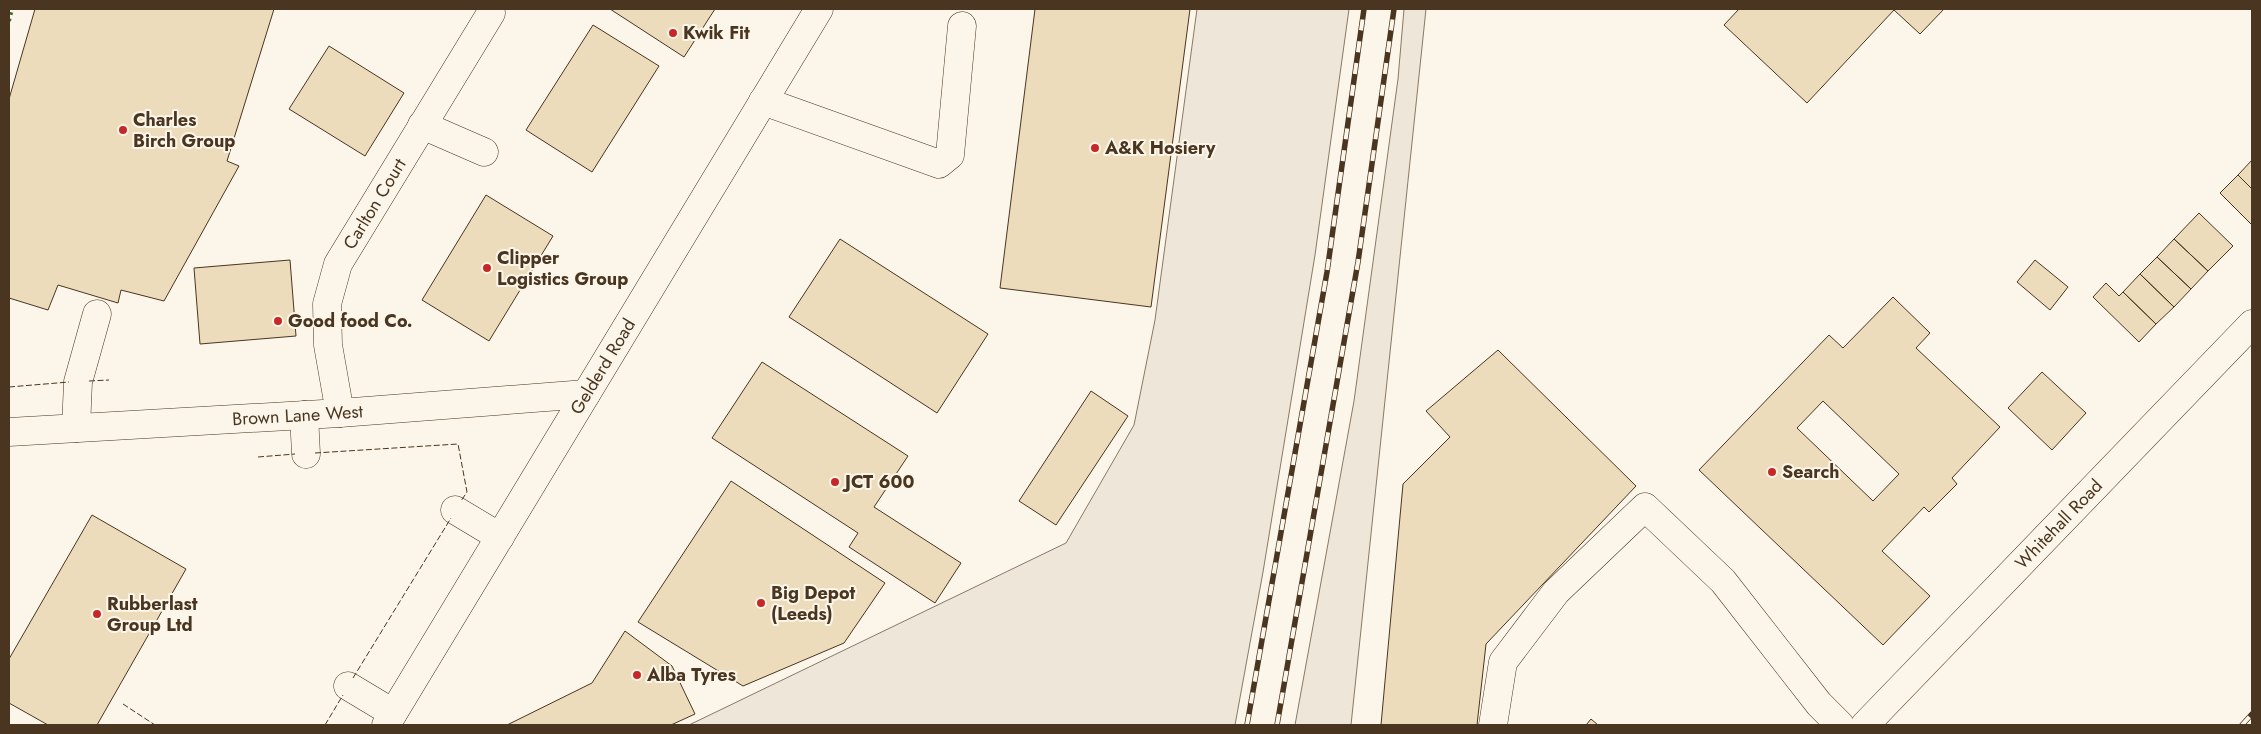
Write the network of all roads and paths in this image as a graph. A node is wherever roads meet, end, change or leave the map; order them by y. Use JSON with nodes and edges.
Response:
{"nodes":[{"id":1,"x":819,"y":9,"type":"edge"},
{"id":2,"x":491,"y":13,"type":"dead end"},
{"id":3,"x":962,"y":26,"type":"dead end"},
{"id":4,"x":764,"y":101,"type":"junction"},
{"id":5,"x":422,"y":125,"type":"junction"},
{"id":6,"x":484,"y":152,"type":"dead end"},
{"id":7,"x":97,"y":314,"type":"dead end"},
{"id":8,"x":2252,"y":324,"type":"edge"},
{"id":9,"x":586,"y":394,"type":"junction"},
{"id":10,"x":340,"y":413,"type":"junction"},
{"id":11,"x":304,"y":415,"type":"junction"},
{"id":12,"x":76,"y":428,"type":"junction"},
{"id":13,"x":9,"y":432,"type":"edge"},
{"id":14,"x":306,"y":454,"type":"dead end"},
{"id":15,"x":455,"y":510,"type":"dead end"},
{"id":16,"x":500,"y":537,"type":"junction"},
{"id":17,"x":348,"y":686,"type":"dead end"},
{"id":18,"x":389,"y":719,"type":"edge"},
{"id":19,"x":1493,"y":725,"type":"edge"},
{"id":20,"x":1840,"y":725,"type":"edge"},
{"id":21,"x":1865,"y":725,"type":"edge"}],
"edges":[{"from":1,"to":4,"type":"main road","name":"Gelderd Road"},
{"from":2,"to":5,"type":"main road","name":"Carlton Court"},
{"from":3,"to":4,"type":"main road"},
{"from":4,"to":9,"type":"main road","name":"Gelderd Road"},
{"from":5,"to":6,"type":"main road"},
{"from":5,"to":10,"type":"main road","name":"Carlton Court"},
{"from":7,"to":12,"type":"main road"},
{"from":8,"to":21,"type":"main road","name":"Whitehall Road"},
{"from":9,"to":10,"type":"main road","name":"Brown Lane West"},
{"from":9,"to":16,"type":"main road","name":"Gelderd Road"},
{"from":10,"to":11,"type":"main road","name":"Brown Lane West"},
{"from":11,"to":12,"type":"main road","name":"Brown Lane West"},
{"from":11,"to":14,"type":"main road"},
{"from":12,"to":13,"type":"main road","name":"Brown Lane West"},
{"from":15,"to":16,"type":"main road"},
{"from":16,"to":18,"type":"main road","name":"Gelderd Road"},
{"from":17,"to":18,"type":"main road"},
{"from":19,"to":20,"type":"main road"}]}
